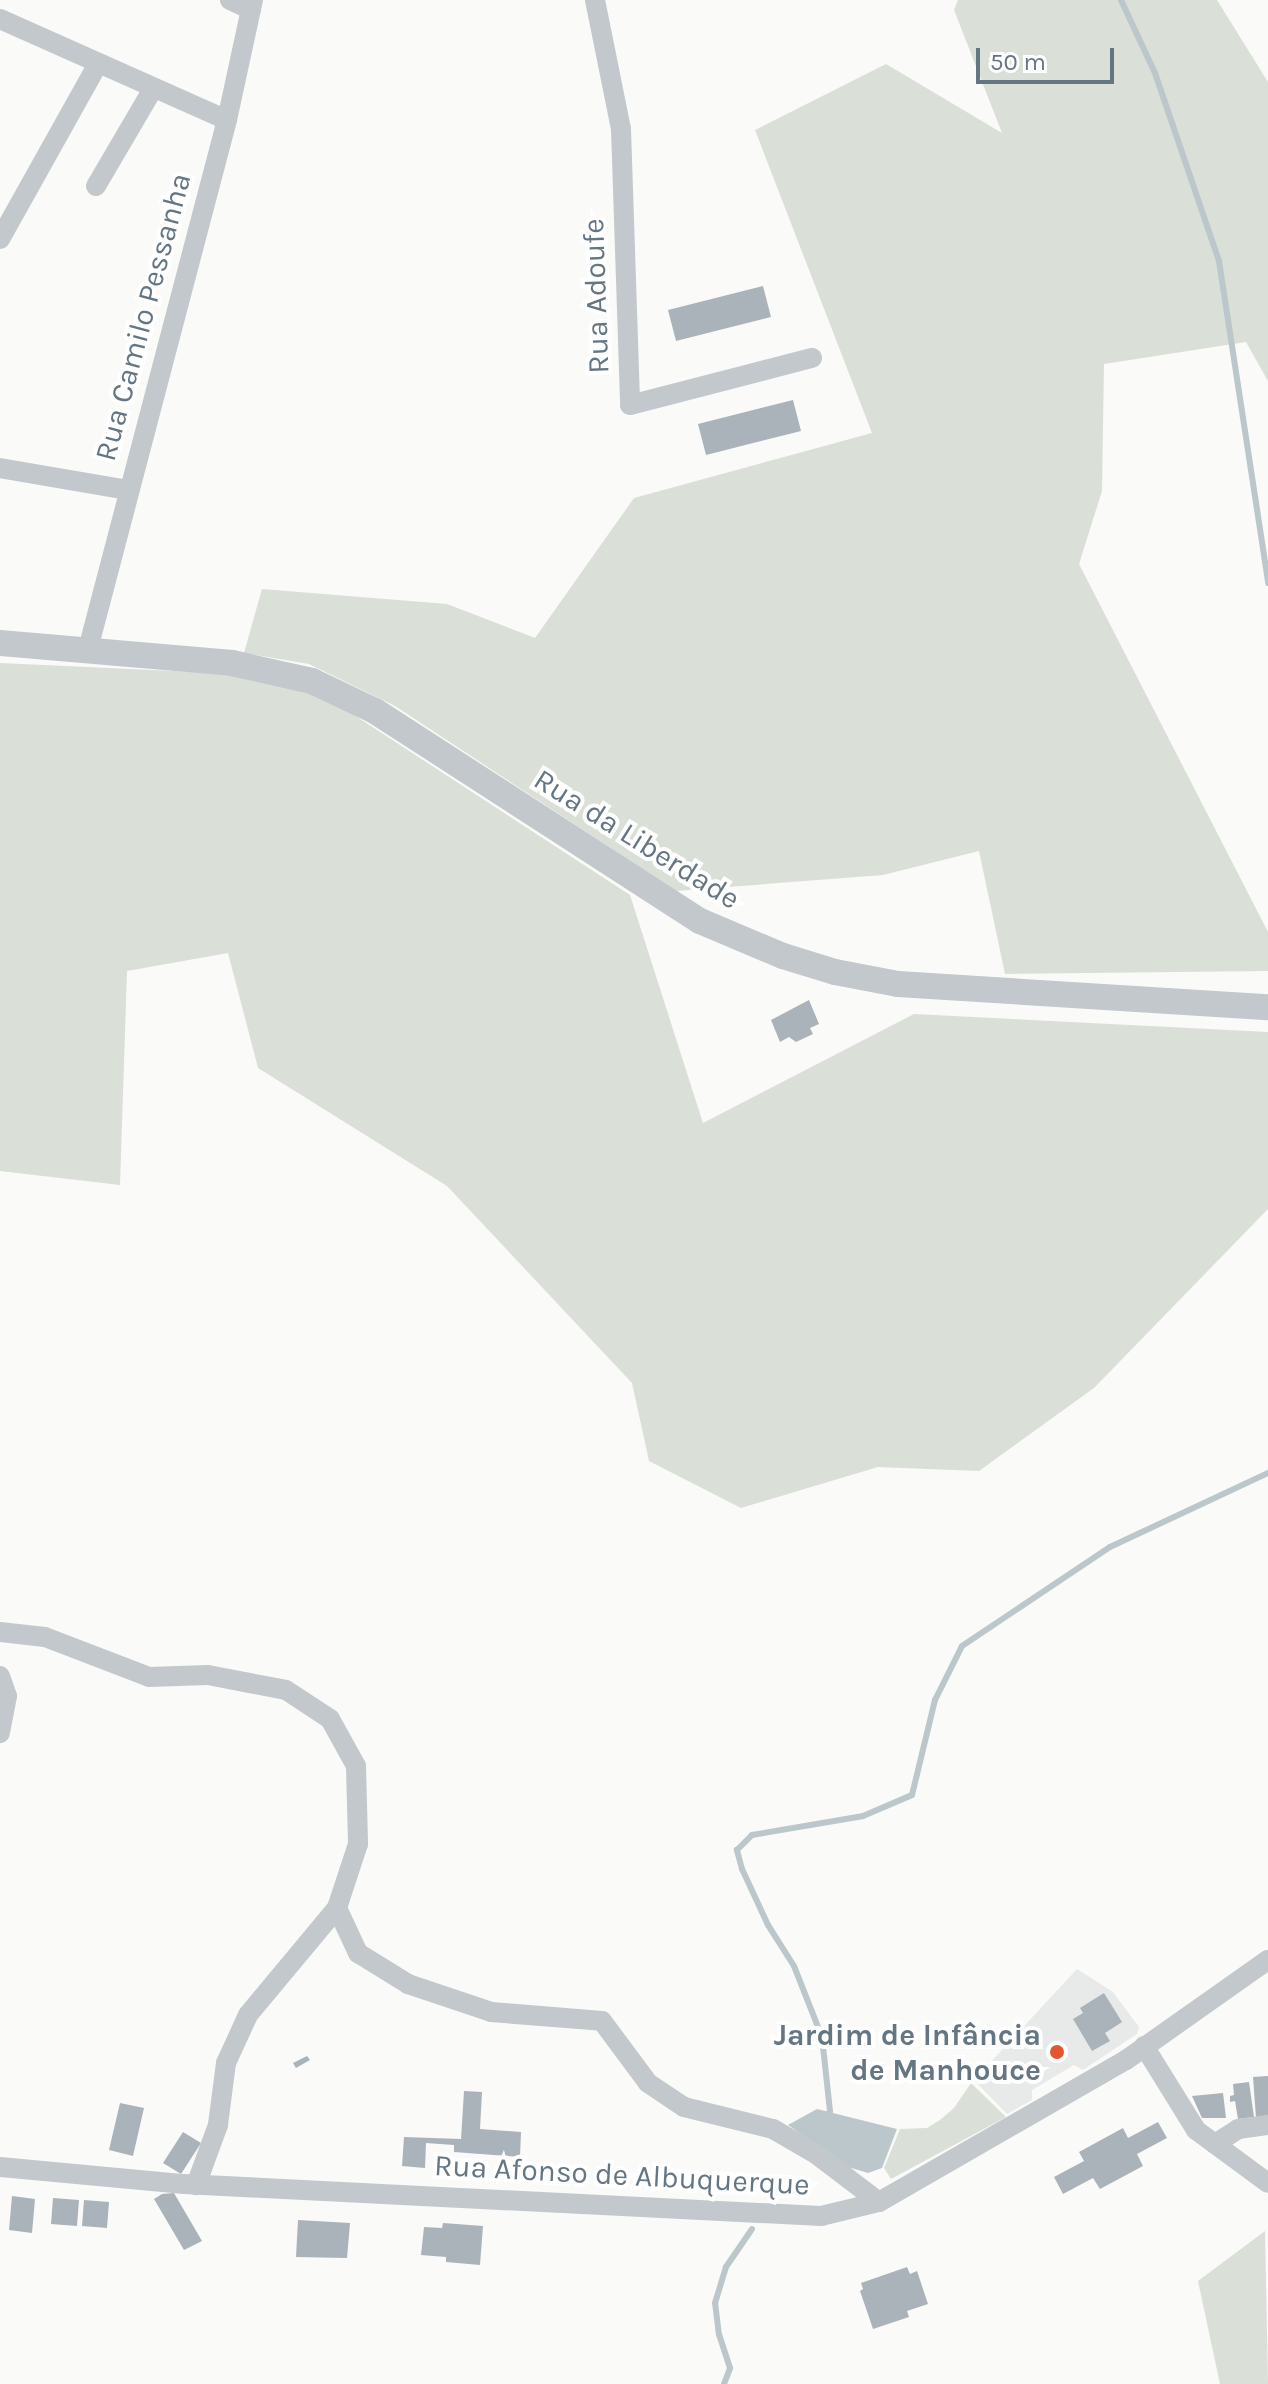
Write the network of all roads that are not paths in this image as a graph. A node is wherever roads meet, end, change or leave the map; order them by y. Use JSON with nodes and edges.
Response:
{"nodes":[{"id":1,"x":230,"y":0,"type":"edge"},
{"id":2,"x":595,"y":0,"type":"edge"},
{"id":3,"x":252,"y":5,"type":"edge"},
{"id":4,"x":0,"y":19,"type":"edge"},
{"id":5,"x":98,"y":64,"type":"junction"},
{"id":6,"x":153,"y":89,"type":"junction"},
{"id":7,"x":227,"y":120,"type":"junction"},
{"id":8,"x":96,"y":186,"type":"dead end"},
{"id":9,"x":0,"y":239,"type":"edge"},
{"id":10,"x":812,"y":358,"type":"dead end"},
{"id":11,"x":0,"y":468,"type":"edge"},
{"id":12,"x":127,"y":490,"type":"junction"},
{"id":13,"x":0,"y":643,"type":"edge"},
{"id":14,"x":88,"y":649,"type":"junction"},
{"id":15,"x":1268,"y":1007,"type":"edge"},
{"id":16,"x":0,"y":1632,"type":"edge"},
{"id":17,"x":0,"y":1676,"type":"edge"},
{"id":18,"x":0,"y":1733,"type":"edge"},
{"id":19,"x":337,"y":1908,"type":"junction"},
{"id":20,"x":1268,"y":1960,"type":"edge"},
{"id":21,"x":1144,"y":2046,"type":"junction"},
{"id":22,"x":1268,"y":2125,"type":"edge"},
{"id":23,"x":1215,"y":2144,"type":"junction"},
{"id":24,"x":0,"y":2167,"type":"edge"},
{"id":25,"x":1268,"y":2183,"type":"edge"},
{"id":26,"x":196,"y":2185,"type":"junction"},
{"id":27,"x":879,"y":2202,"type":"junction"}],
"edges":[{"from":1,"to":3,"type":"street"},
{"from":2,"to":10,"type":"street","name":"Rua Adoufe"},
{"from":3,"to":7,"type":"street","name":"Rua Camilo Pessanha"},
{"from":4,"to":5,"type":"street"},
{"from":5,"to":6,"type":"street"},
{"from":5,"to":9,"type":"street"},
{"from":6,"to":7,"type":"street"},
{"from":6,"to":8,"type":"street"},
{"from":7,"to":12,"type":"street","name":"Rua Camilo Pessanha"},
{"from":11,"to":12,"type":"street"},
{"from":12,"to":14,"type":"street","name":"Rua Camilo Pessanha"},
{"from":13,"to":14,"type":"street","name":"Rua da Liberdade"},
{"from":14,"to":15,"type":"street","name":"Rua da Liberdade"},
{"from":16,"to":19,"type":"street"},
{"from":17,"to":18,"type":"street"},
{"from":19,"to":26,"type":"street"},
{"from":19,"to":27,"type":"street"},
{"from":20,"to":21,"type":"street","name":"Rua Afonso de Albuquerque"},
{"from":21,"to":23,"type":"street"},
{"from":21,"to":27,"type":"street","name":"Rua Afonso de Albuquerque"},
{"from":22,"to":23,"type":"street"},
{"from":23,"to":25,"type":"street"},
{"from":24,"to":26,"type":"street","name":"Rua Afonso de Albuquerque"},
{"from":26,"to":27,"type":"street","name":"Rua Afonso de Albuquerque"}]}
